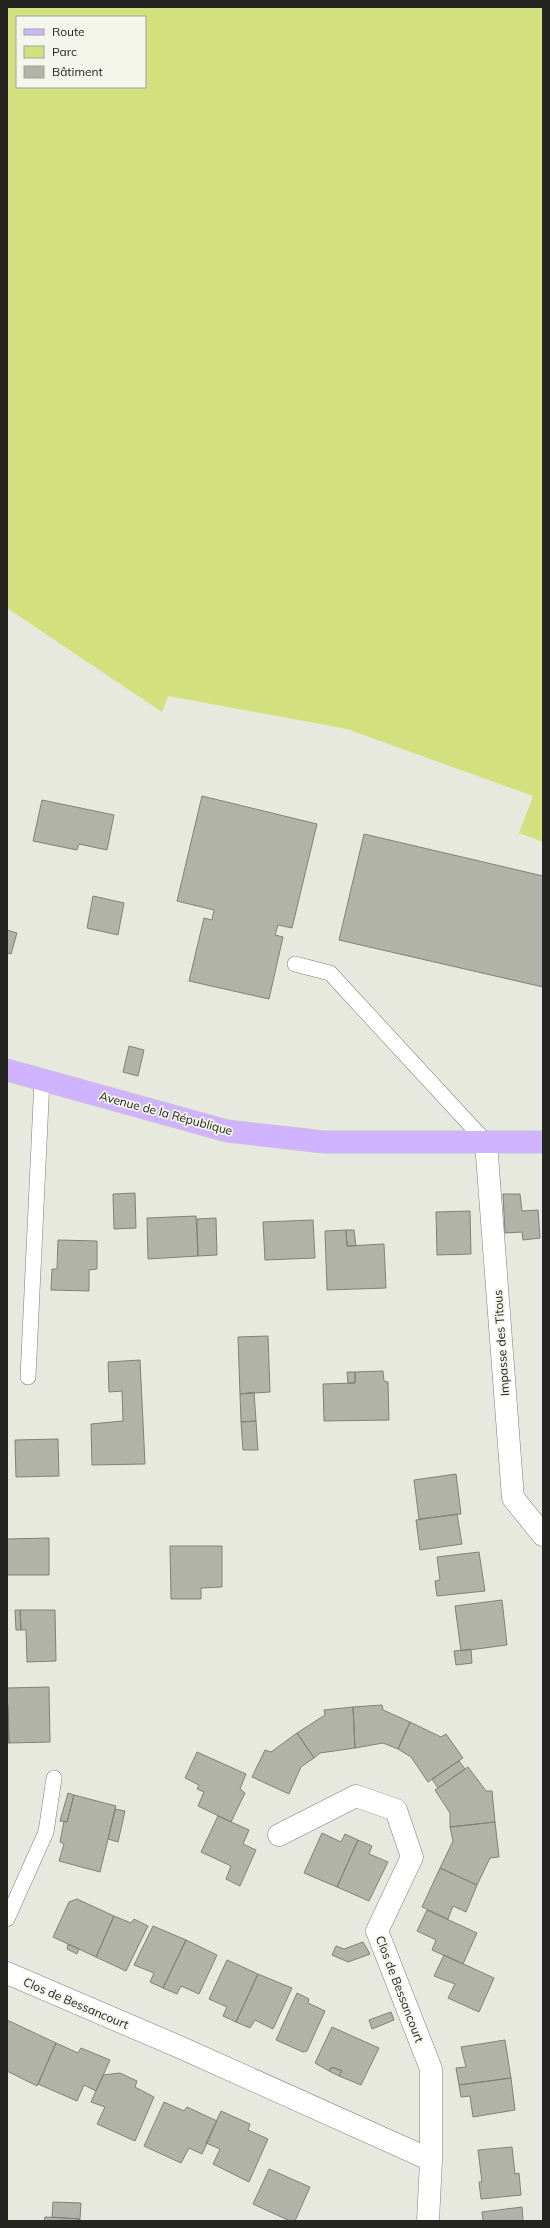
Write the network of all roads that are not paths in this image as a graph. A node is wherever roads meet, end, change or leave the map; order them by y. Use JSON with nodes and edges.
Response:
{"nodes":[{"id":1,"x":295,"y":964,"type":"dead end"},
{"id":2,"x":7,"y":1070,"type":"edge"},
{"id":3,"x":42,"y":1080,"type":"junction"},
{"id":4,"x":486,"y":1142,"type":"junction"},
{"id":5,"x":543,"y":1142,"type":"edge"},
{"id":6,"x":28,"y":1376,"type":"dead end"},
{"id":7,"x":543,"y":1535,"type":"edge"},
{"id":8,"x":54,"y":1778,"type":"dead end"},
{"id":9,"x":279,"y":1835,"type":"dead end"},
{"id":10,"x":7,"y":1919,"type":"edge"},
{"id":11,"x":7,"y":1973,"type":"edge"},
{"id":12,"x":431,"y":2160,"type":"junction"},
{"id":13,"x":428,"y":2221,"type":"edge"}],
"edges":[{"from":1,"to":4,"type":"lane"},
{"from":2,"to":3,"type":"main road","name":"Avenue de la République"},
{"from":3,"to":4,"type":"main road","name":"Avenue de la République"},
{"from":3,"to":6,"type":"lane"},
{"from":4,"to":5,"type":"main road","name":"Avenue de la République"},
{"from":4,"to":7,"type":"street","name":"Impasse des Titous"},
{"from":8,"to":10,"type":"lane"},
{"from":9,"to":12,"type":"street","name":"Clos de Bessancourt"},
{"from":11,"to":12,"type":"street","name":"Clos de Bessancourt"},
{"from":12,"to":13,"type":"street","name":"Clos de Bessancourt"}]}
